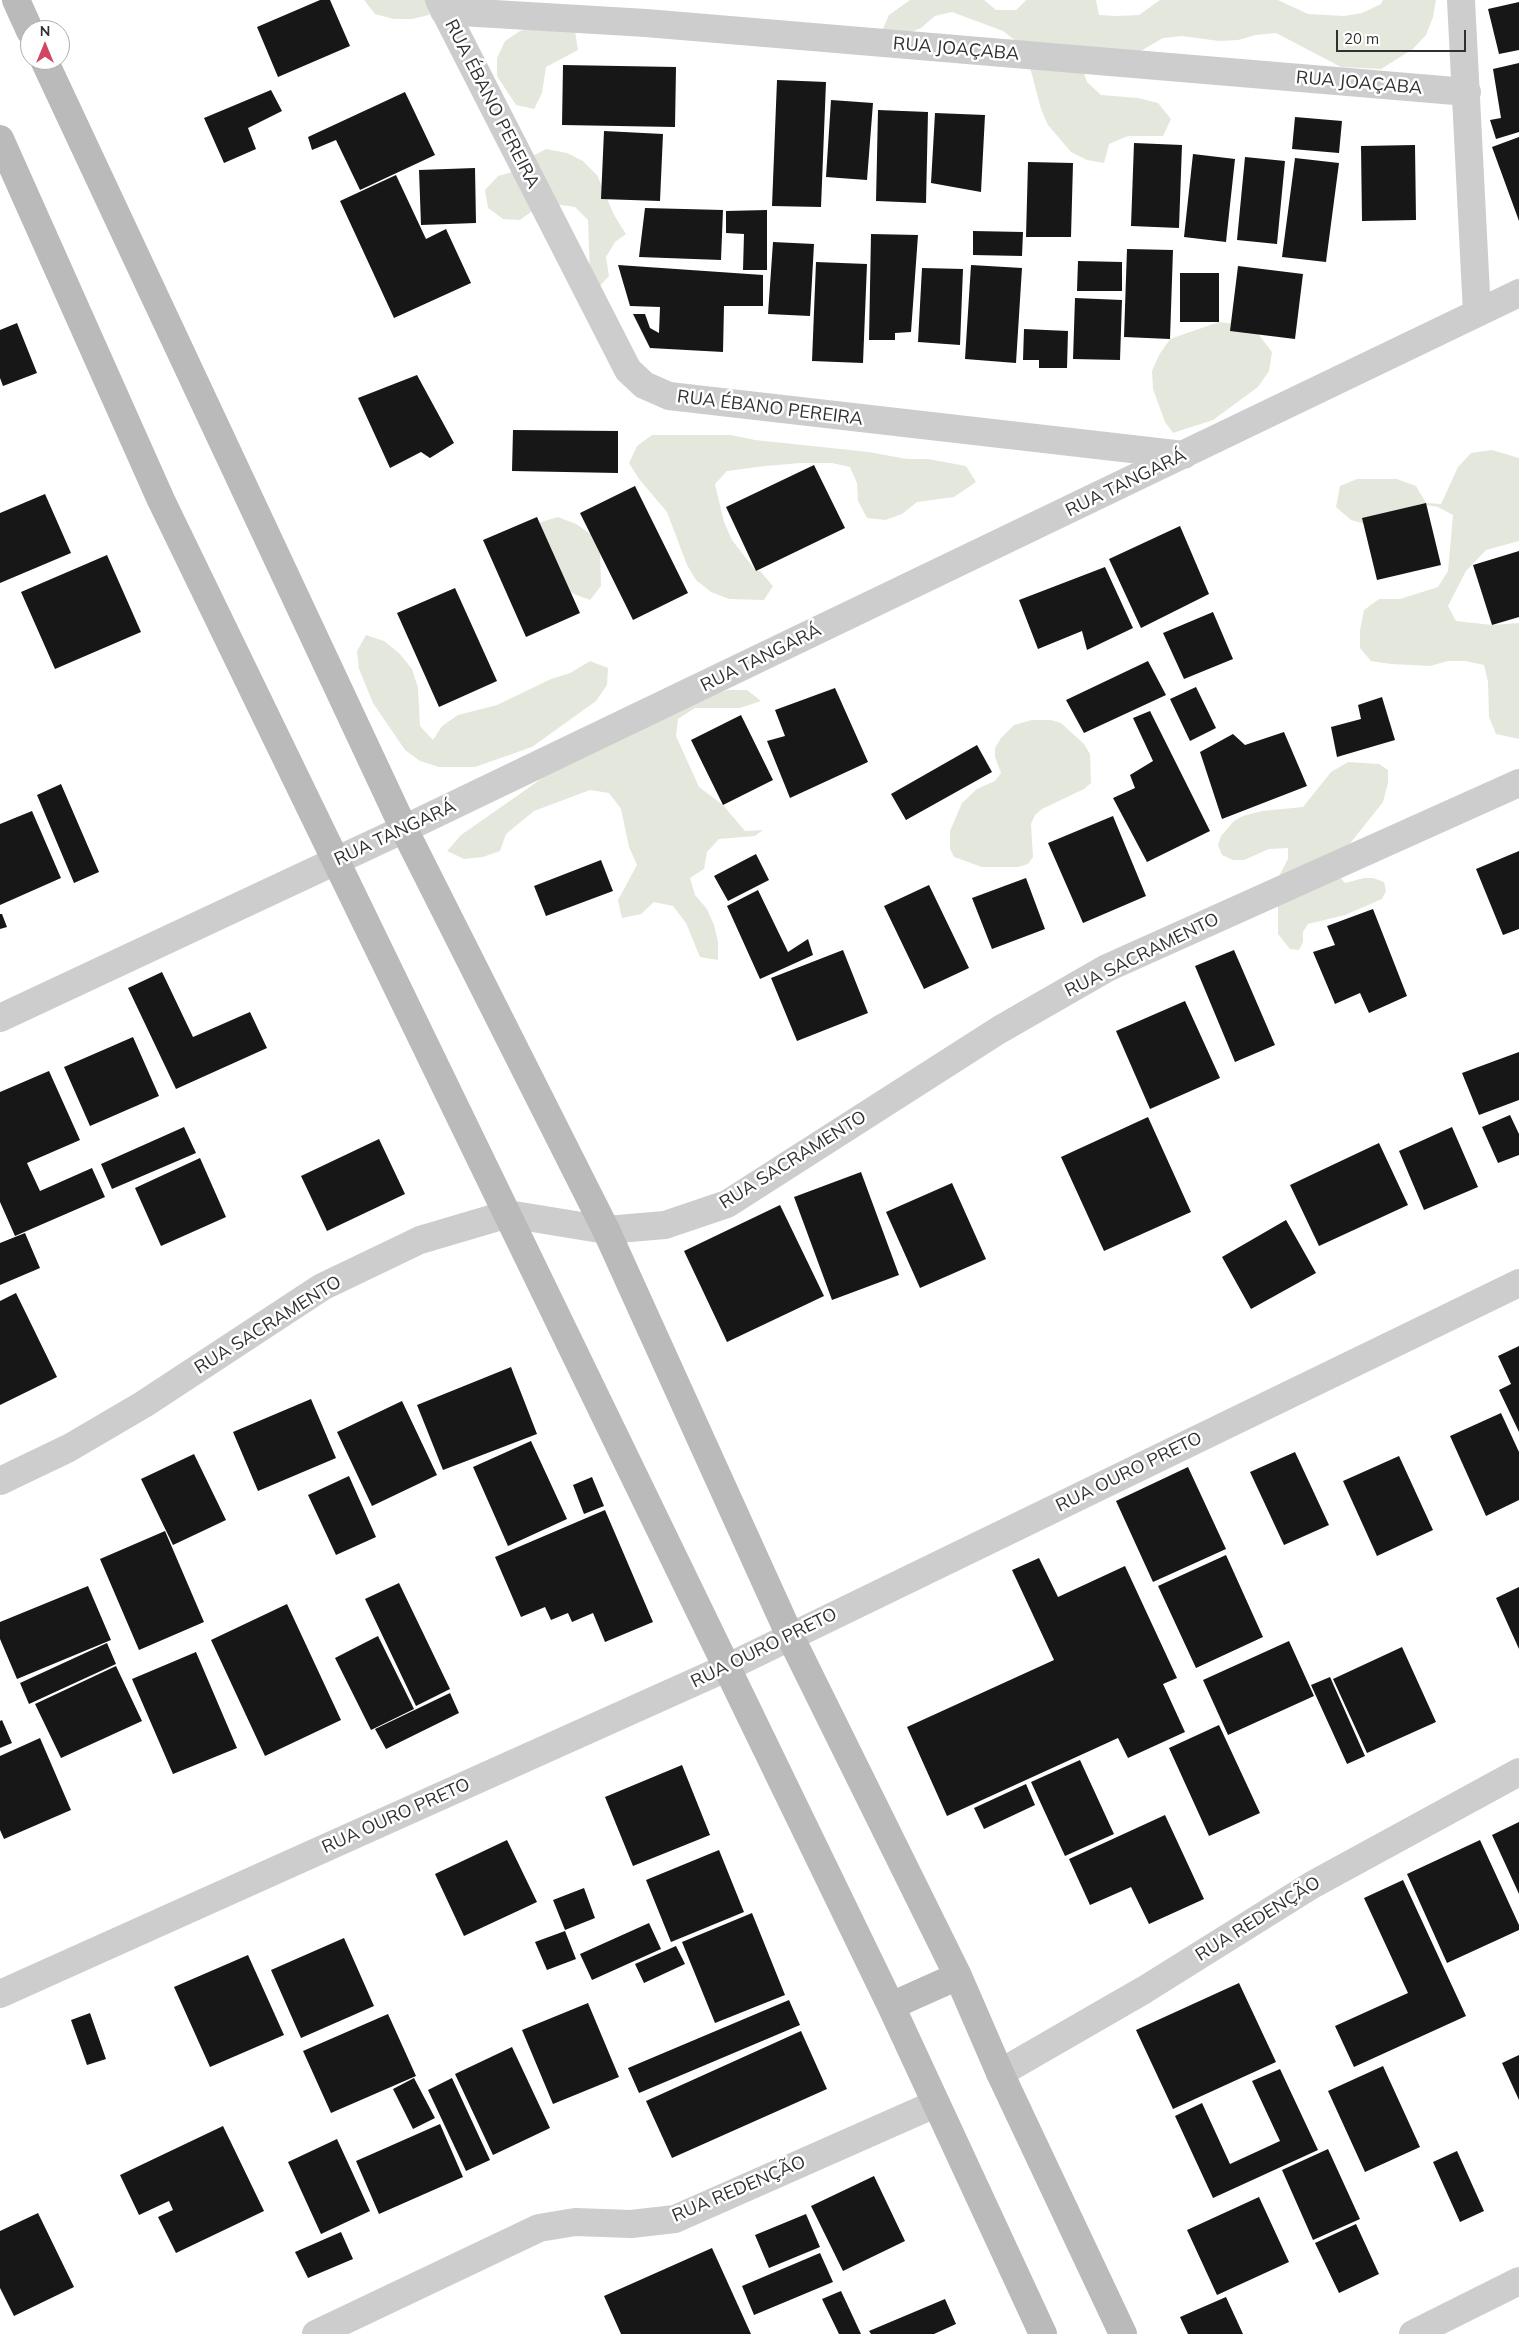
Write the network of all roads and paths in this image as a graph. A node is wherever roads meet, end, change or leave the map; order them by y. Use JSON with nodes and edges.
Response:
{"nodes":[{"id":1,"x":16,"y":0,"type":"edge"},
{"id":2,"x":1461,"y":0,"type":"edge"},
{"id":3,"x":442,"y":6,"type":"edge"},
{"id":4,"x":25,"y":20,"type":"edge"},
{"id":5,"x":49,"y":70,"type":"edge"},
{"id":6,"x":1467,"y":92,"type":"junction"},
{"id":7,"x":0,"y":139,"type":"edge"},
{"id":8,"x":1519,"y":293,"type":"edge"},
{"id":9,"x":1477,"y":313,"type":"junction"},
{"id":10,"x":1184,"y":455,"type":"junction"},
{"id":11,"x":1519,"y":783,"type":"edge"},
{"id":12,"x":404,"y":829,"type":"junction"},
{"id":13,"x":336,"y":860,"type":"junction"},
{"id":14,"x":0,"y":1018,"type":"edge"},
{"id":15,"x":508,"y":1214,"type":"junction"},
{"id":16,"x":606,"y":1230,"type":"junction"},
{"id":17,"x":1519,"y":1283,"type":"edge"},
{"id":18,"x":0,"y":1481,"type":"edge"},
{"id":19,"x":790,"y":1636,"type":"junction"},
{"id":20,"x":726,"y":1668,"type":"junction"},
{"id":21,"x":1519,"y":1772,"type":"edge"},
{"id":22,"x":958,"y":1976,"type":"junction"},
{"id":23,"x":0,"y":1994,"type":"edge"},
{"id":24,"x":891,"y":2006,"type":"junction"},
{"id":25,"x":1000,"y":2073,"type":"junction"},
{"id":26,"x":935,"y":2104,"type":"junction"},
{"id":27,"x":1519,"y":2281,"type":"edge"},
{"id":28,"x":316,"y":2334,"type":"edge"},
{"id":29,"x":1044,"y":2334,"type":"edge"},
{"id":30,"x":1123,"y":2334,"type":"edge"},
{"id":31,"x":1413,"y":2334,"type":"edge"}],
"edges":[{"from":1,"to":4,"type":"main road"},
{"from":2,"to":6,"type":"street"},
{"from":3,"to":6,"type":"street","name":"RUA JOAÇABA"},
{"from":3,"to":10,"type":"street","name":"RUA ÉBANO PEREIRA"},
{"from":5,"to":12,"type":"main road"},
{"from":6,"to":9,"type":"street"},
{"from":7,"to":13,"type":"main road"},
{"from":8,"to":9,"type":"street","name":"RUA TANGARÁ"},
{"from":9,"to":10,"type":"street","name":"RUA TANGARÁ"},
{"from":10,"to":12,"type":"street","name":"RUA TANGARÁ"},
{"from":11,"to":16,"type":"street","name":"RUA SACRAMENTO"},
{"from":12,"to":13,"type":"street","name":"RUA TANGARÁ"},
{"from":12,"to":16,"type":"main road"},
{"from":13,"to":14,"type":"street","name":"RUA TANGARÁ"},
{"from":13,"to":15,"type":"main road"},
{"from":15,"to":16,"type":"street","name":"RUA SACRAMENTO"},
{"from":15,"to":18,"type":"street","name":"RUA SACRAMENTO"},
{"from":15,"to":20,"type":"main road"},
{"from":16,"to":19,"type":"main road"},
{"from":17,"to":19,"type":"street","name":"RUA OURO PRETO"},
{"from":19,"to":20,"type":"street","name":"RUA OURO PRETO"},
{"from":19,"to":22,"type":"main road"},
{"from":20,"to":23,"type":"street","name":"RUA OURO PRETO"},
{"from":20,"to":24,"type":"main road"},
{"from":21,"to":25,"type":"street","name":"RUA REDENÇÃO"},
{"from":22,"to":24,"type":"main road"},
{"from":22,"to":25,"type":"main road"},
{"from":24,"to":26,"type":"main road"},
{"from":25,"to":30,"type":"main road"},
{"from":26,"to":28,"type":"street","name":"RUA REDENÇÃO"},
{"from":26,"to":29,"type":"main road"},
{"from":27,"to":31,"type":"street"}]}
